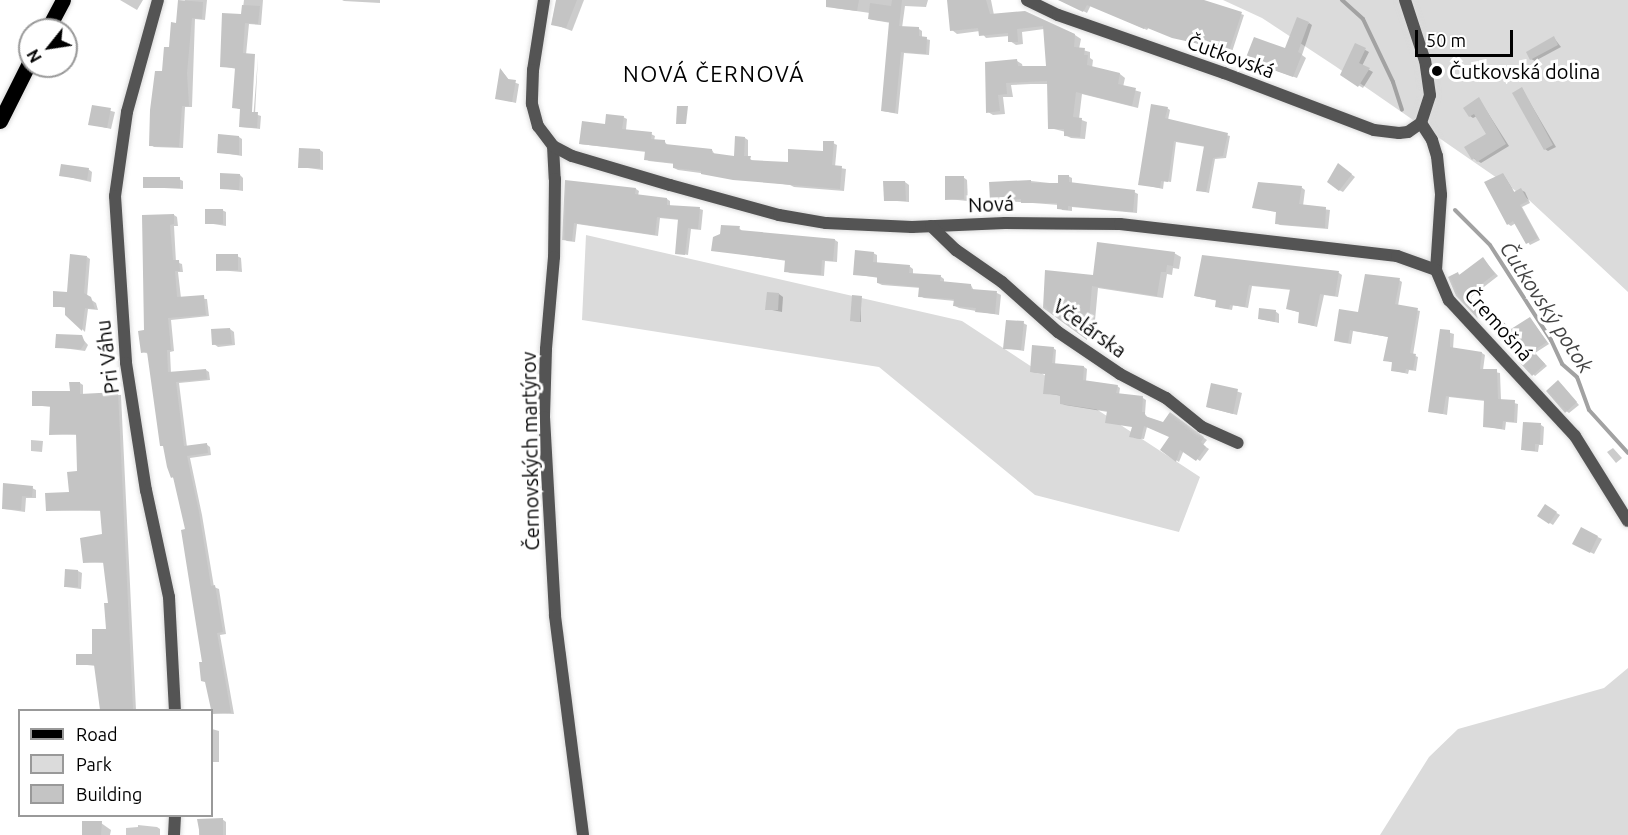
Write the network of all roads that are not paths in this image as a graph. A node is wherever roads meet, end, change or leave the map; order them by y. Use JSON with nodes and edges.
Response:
{"nodes":[{"id":1,"x":63,"y":0,"type":"edge"},
{"id":2,"x":158,"y":0,"type":"edge"},
{"id":3,"x":544,"y":0,"type":"edge"},
{"id":4,"x":1027,"y":0,"type":"edge"},
{"id":5,"x":1405,"y":0,"type":"edge"},
{"id":6,"x":53,"y":18,"type":"edge"},
{"id":7,"x":22,"y":78,"type":"edge"},
{"id":8,"x":0,"y":121,"type":"edge"},
{"id":9,"x":1421,"y":123,"type":"junction"},
{"id":10,"x":553,"y":146,"type":"junction"},
{"id":11,"x":931,"y":226,"type":"junction"},
{"id":12,"x":1436,"y":270,"type":"junction"},
{"id":13,"x":1238,"y":443,"type":"dead end"},
{"id":14,"x":1628,"y":521,"type":"edge"},
{"id":15,"x":175,"y":709,"type":"edge"},
{"id":16,"x":175,"y":817,"type":"edge"},
{"id":17,"x":174,"y":835,"type":"edge"},
{"id":18,"x":583,"y":835,"type":"edge"}],
"edges":[{"from":1,"to":6,"type":"main road"},
{"from":2,"to":15,"type":"street","name":"Pri Váhu"},
{"from":3,"to":10,"type":"street"},
{"from":4,"to":9,"type":"street","name":"Čutkovská"},
{"from":5,"to":9,"type":"street"},
{"from":7,"to":8,"type":"main road"},
{"from":9,"to":12,"type":"street","name":"Čremošná"},
{"from":10,"to":11,"type":"street","name":"Nová"},
{"from":10,"to":18,"type":"street","name":"Černovských martýrov"},
{"from":11,"to":12,"type":"street","name":"Nová"},
{"from":11,"to":13,"type":"street","name":"Včelárska"},
{"from":12,"to":14,"type":"street","name":"Čremošná"},
{"from":16,"to":17,"type":"street"}]}
